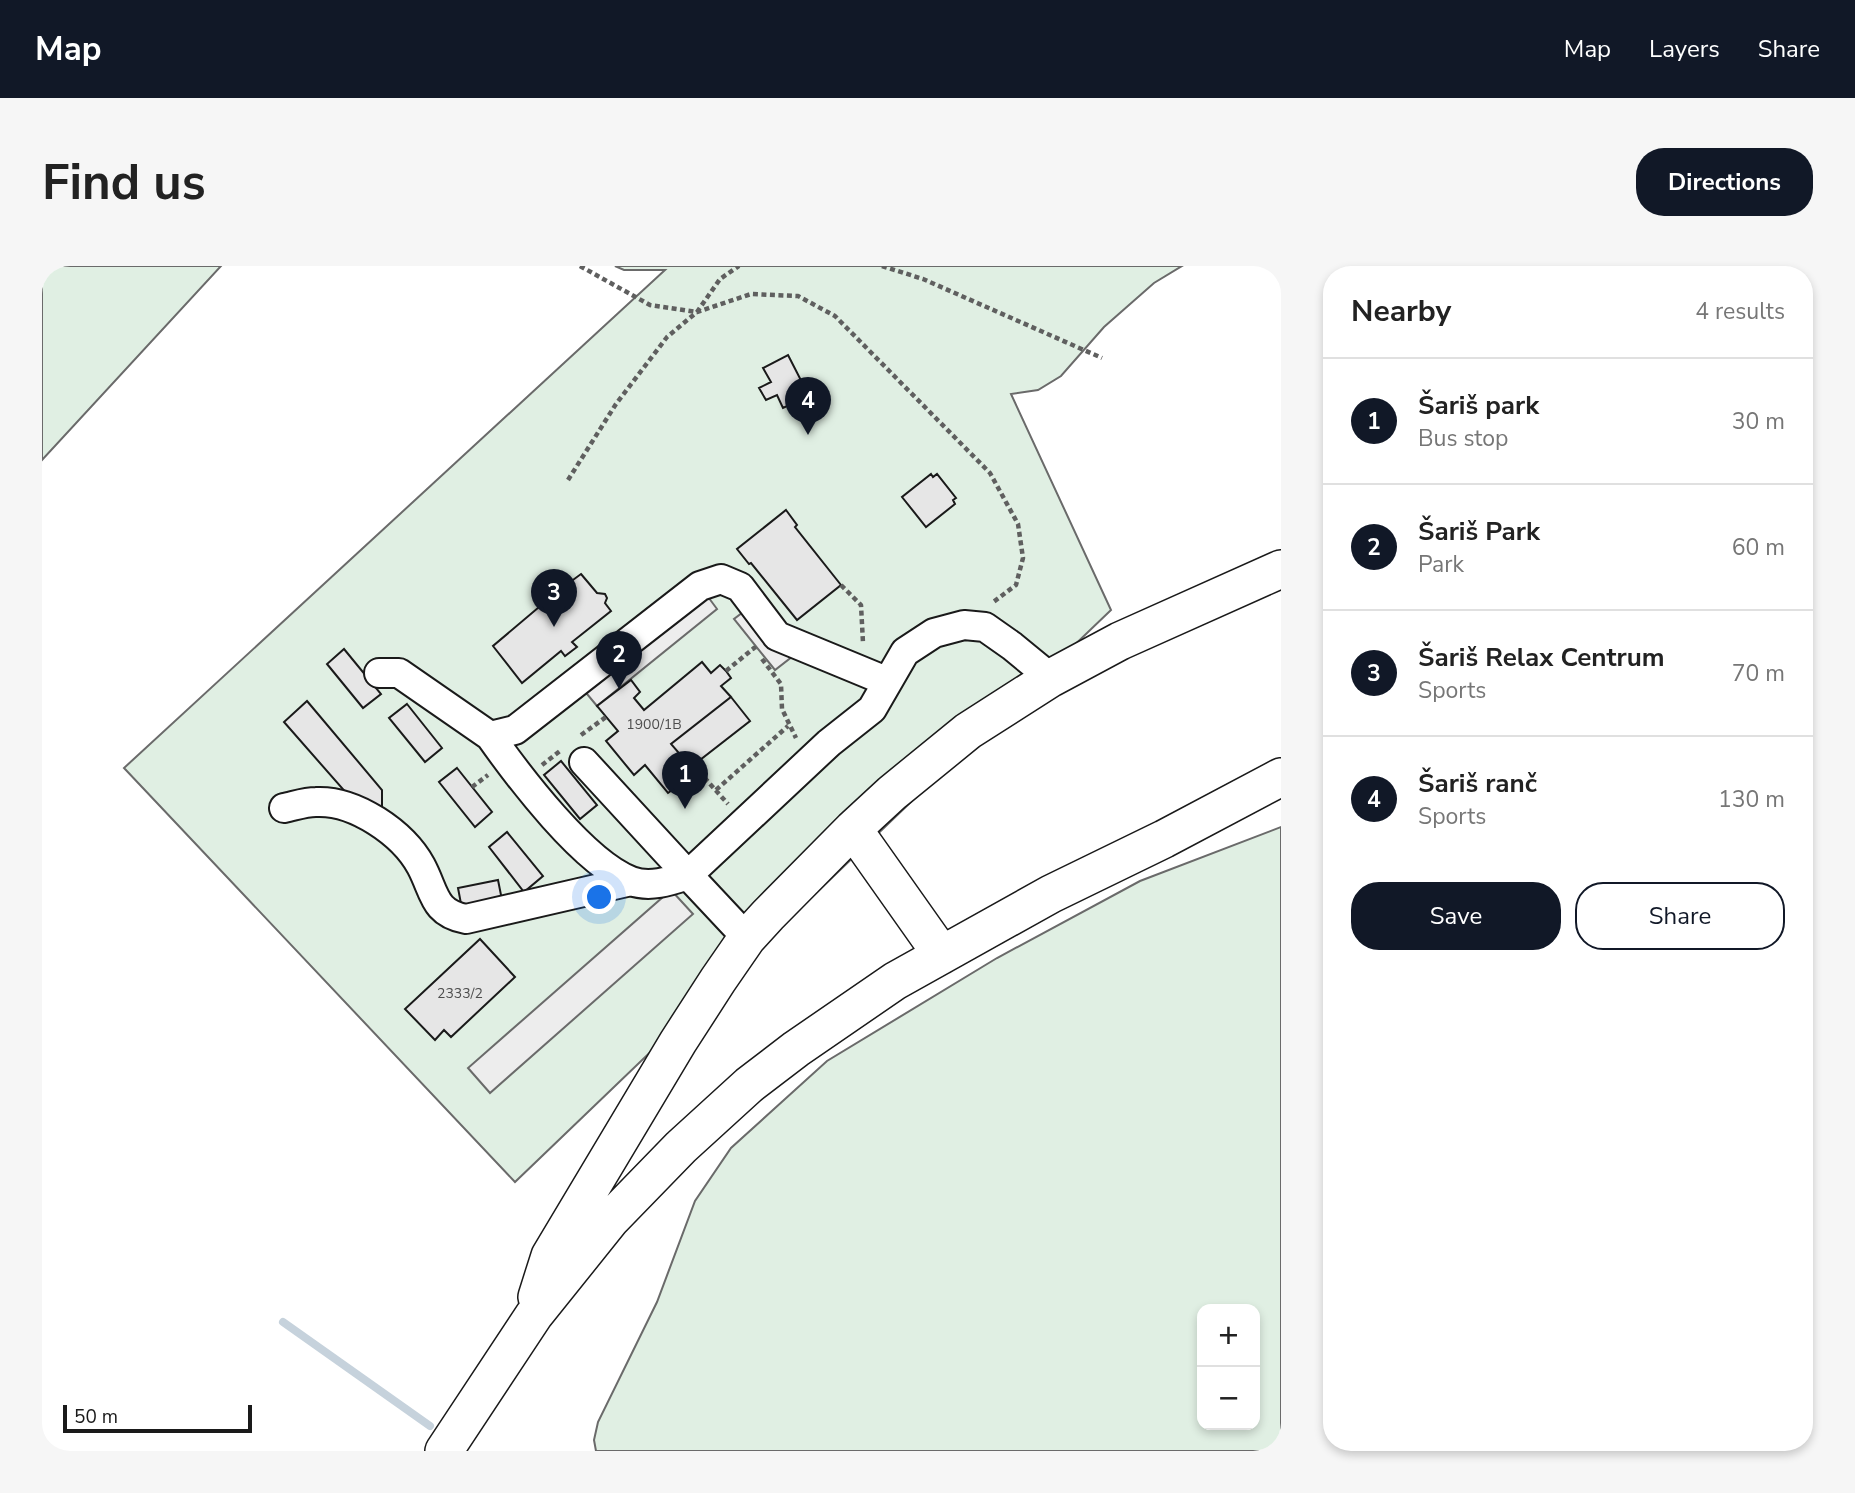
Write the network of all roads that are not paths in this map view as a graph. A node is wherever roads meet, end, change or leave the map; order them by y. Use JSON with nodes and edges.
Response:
{"nodes":[{"id":1,"x":1281,"y":569,"type":"edge"},
{"id":2,"x":379,"y":673,"type":"dead end"},
{"id":3,"x":876,"y":677,"type":"junction"},
{"id":4,"x":1051,"y":678,"type":"junction"},
{"id":5,"x":490,"y":736,"type":"junction"},
{"id":6,"x":584,"y":762,"type":"dead end"},
{"id":7,"x":1281,"y":777,"type":"edge"},
{"id":8,"x":1281,"y":805,"type":"edge"},
{"id":9,"x":284,"y":808,"type":"dead end"},
{"id":10,"x":853,"y":829,"type":"junction"},
{"id":11,"x":1164,"y":839,"type":"junction"},
{"id":12,"x":688,"y":875,"type":"junction"},
{"id":13,"x":631,"y":881,"type":"junction"},
{"id":14,"x":747,"y":938,"type":"junction"},
{"id":15,"x":942,"y":956,"type":"junction"},
{"id":16,"x":534,"y":1315,"type":"junction"},
{"id":17,"x":444,"y":1451,"type":"edge"}],
"edges":[{"from":1,"to":4,"type":"main road"},
{"from":2,"to":5,"type":"lane"},
{"from":3,"to":4,"type":"lane"},
{"from":3,"to":5,"type":"lane"},
{"from":3,"to":12,"type":"lane"},
{"from":4,"to":10,"type":"main road"},
{"from":5,"to":13,"type":"lane"},
{"from":6,"to":12,"type":"lane"},
{"from":7,"to":11,"type":"main road"},
{"from":8,"to":11,"type":"main road"},
{"from":9,"to":13,"type":"lane"},
{"from":10,"to":14,"type":"main road"},
{"from":10,"to":15,"type":"main road"},
{"from":11,"to":15,"type":"main road"},
{"from":12,"to":13,"type":"lane"},
{"from":12,"to":14,"type":"lane"},
{"from":14,"to":16,"type":"main road"},
{"from":15,"to":16,"type":"main road"},
{"from":16,"to":17,"type":"main road"}]}
